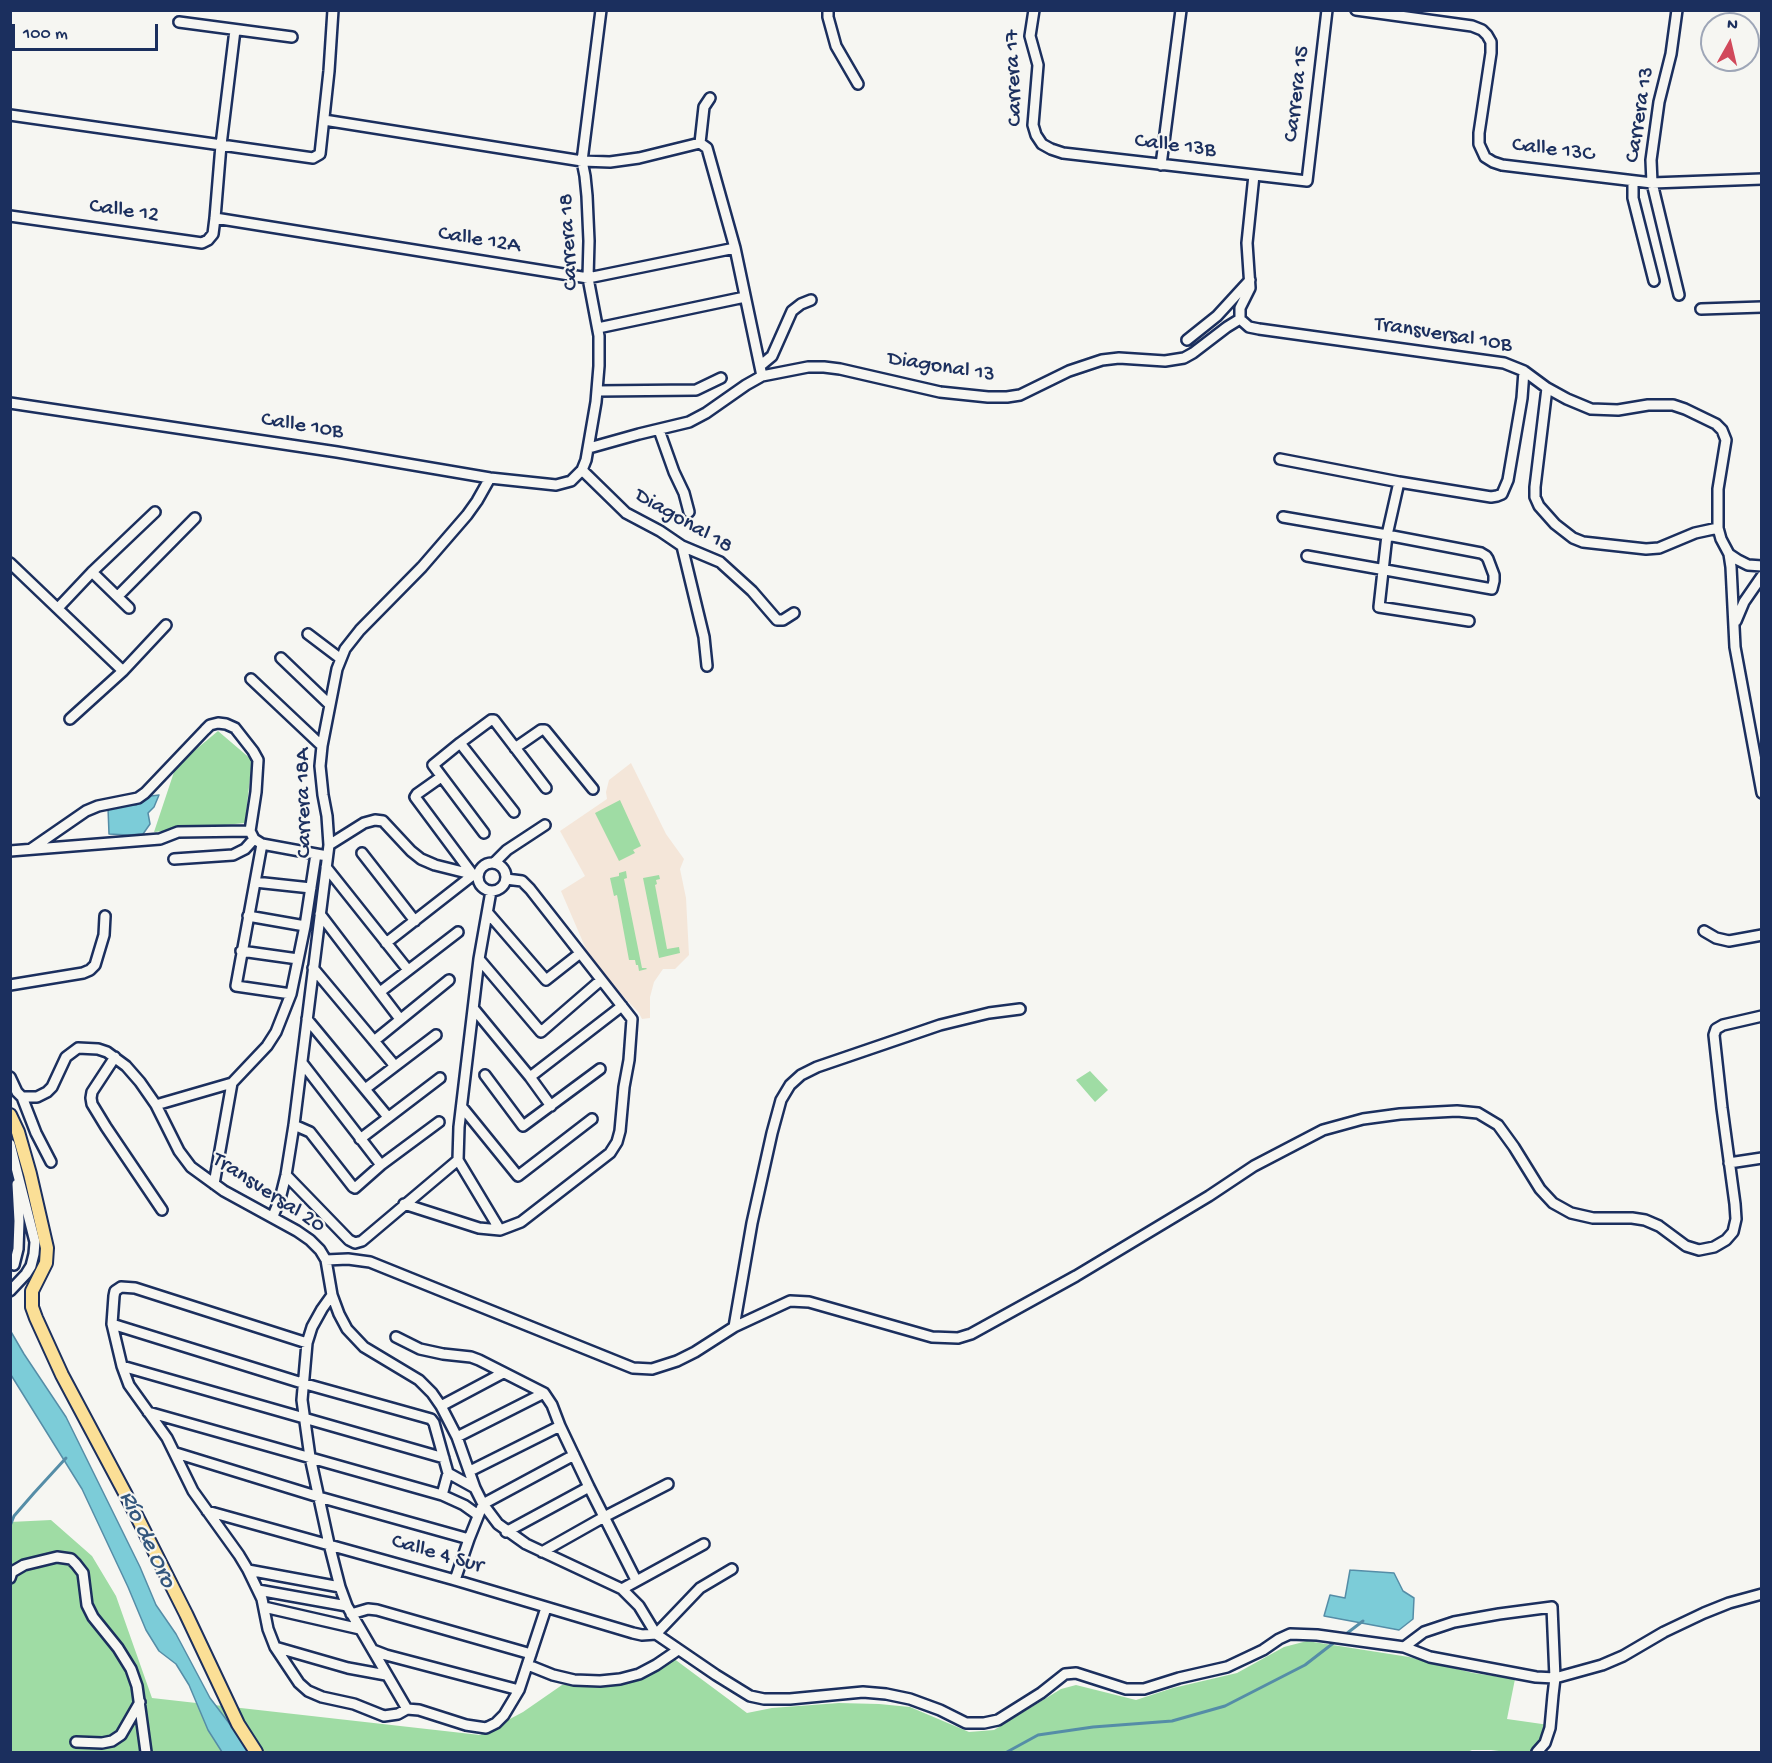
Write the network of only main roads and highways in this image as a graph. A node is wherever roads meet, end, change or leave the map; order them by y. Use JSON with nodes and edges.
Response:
{"nodes":[{"id":1,"x":10,"y":1114,"type":"edge"},
{"id":2,"x":256,"y":1752,"type":"edge"}],
"edges":[{"from":1,"to":2,"type":"main road"}]}
